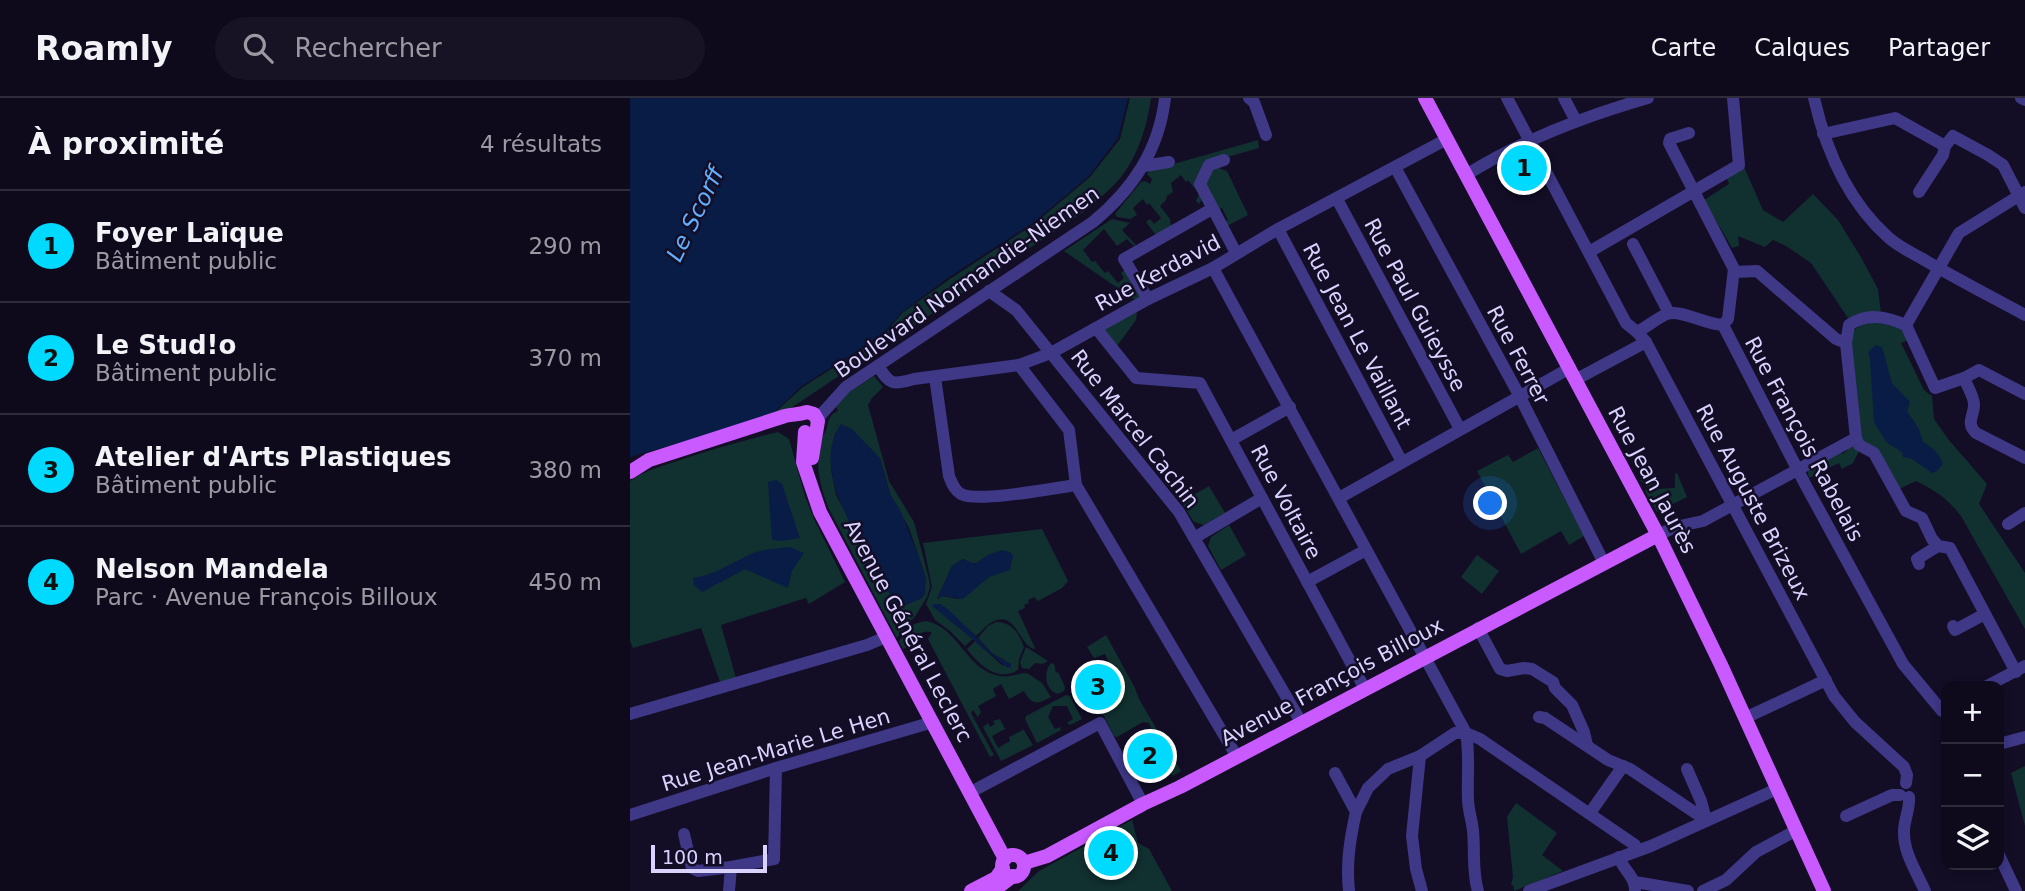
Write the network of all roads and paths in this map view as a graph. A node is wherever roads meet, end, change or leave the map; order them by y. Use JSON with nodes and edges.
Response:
{"nodes":[{"id":1,"x":1159,"y":98,"type":"edge"},
{"id":2,"x":1165,"y":98,"type":"edge"},
{"id":3,"x":1425,"y":98,"type":"edge"},
{"id":4,"x":1507,"y":98,"type":"edge"},
{"id":5,"x":1564,"y":98,"type":"edge"},
{"id":6,"x":1648,"y":98,"type":"edge"},
{"id":7,"x":1733,"y":98,"type":"edge"},
{"id":8,"x":1814,"y":98,"type":"edge"},
{"id":9,"x":1254,"y":99,"type":"edge"},
{"id":10,"x":1576,"y":121,"type":"junction"},
{"id":11,"x":1689,"y":133,"type":"dead end"},
{"id":12,"x":1824,"y":134,"type":"junction"},
{"id":13,"x":1266,"y":135,"type":"dead end"},
{"id":14,"x":1447,"y":139,"type":"junction"},
{"id":15,"x":1530,"y":142,"type":"junction"},
{"id":16,"x":1945,"y":146,"type":"junction"},
{"id":17,"x":1224,"y":160,"type":"dead end"},
{"id":18,"x":1169,"y":162,"type":"dead end"},
{"id":19,"x":1144,"y":166,"type":"junction"},
{"id":20,"x":1395,"y":167,"type":"junction"},
{"id":21,"x":1466,"y":176,"type":"junction"},
{"id":22,"x":1694,"y":191,"type":"junction"},
{"id":23,"x":1919,"y":192,"type":"dead end"},
{"id":24,"x":1337,"y":199,"type":"junction"},
{"id":25,"x":2023,"y":199,"type":"edge"},
{"id":26,"x":1212,"y":209,"type":"junction"},
{"id":27,"x":1278,"y":229,"type":"junction"},
{"id":28,"x":1633,"y":244,"type":"dead end"},
{"id":29,"x":1589,"y":252,"type":"junction"},
{"id":30,"x":1236,"y":253,"type":"junction"},
{"id":31,"x":1213,"y":268,"type":"junction"},
{"id":32,"x":1938,"y":268,"type":"junction"},
{"id":33,"x":1735,"y":272,"type":"junction"},
{"id":34,"x":1007,"y":280,"type":"junction"},
{"id":35,"x":989,"y":291,"type":"junction"},
{"id":36,"x":1148,"y":299,"type":"junction"},
{"id":37,"x":1016,"y":310,"type":"junction"},
{"id":38,"x":1669,"y":313,"type":"junction"},
{"id":39,"x":2025,"y":315,"type":"edge"},
{"id":40,"x":1723,"y":325,"type":"junction"},
{"id":41,"x":1906,"y":325,"type":"junction"},
{"id":42,"x":1096,"y":328,"type":"junction"},
{"id":43,"x":1637,"y":332,"type":"junction"},
{"id":44,"x":1646,"y":342,"type":"junction"},
{"id":45,"x":1846,"y":343,"type":"junction"},
{"id":46,"x":1051,"y":353,"type":"junction"},
{"id":47,"x":1019,"y":365,"type":"junction"},
{"id":48,"x":878,"y":366,"type":"junction"},
{"id":49,"x":1572,"y":374,"type":"junction"},
{"id":50,"x":935,"y":377,"type":"junction"},
{"id":51,"x":1964,"y":378,"type":"junction"},
{"id":52,"x":2025,"y":394,"type":"edge"},
{"id":53,"x":1519,"y":395,"type":"junction"},
{"id":54,"x":1290,"y":407,"type":"junction"},
{"id":55,"x":808,"y":422,"type":"junction"},
{"id":56,"x":1460,"y":429,"type":"junction"},
{"id":57,"x":1856,"y":438,"type":"junction"},
{"id":58,"x":1231,"y":440,"type":"junction"},
{"id":59,"x":2025,"y":458,"type":"edge"},
{"id":60,"x":649,"y":460,"type":"junction"},
{"id":61,"x":1402,"y":462,"type":"junction"},
{"id":62,"x":630,"y":464,"type":"edge"},
{"id":63,"x":1799,"y":469,"type":"junction"},
{"id":64,"x":630,"y":472,"type":"edge"},
{"id":65,"x":1076,"y":485,"type":"junction"},
{"id":66,"x":1262,"y":498,"type":"junction"},
{"id":67,"x":1339,"y":498,"type":"junction"},
{"id":68,"x":1733,"y":504,"type":"junction"},
{"id":69,"x":1658,"y":535,"type":"junction"},
{"id":70,"x":1194,"y":538,"type":"junction"},
{"id":71,"x":1938,"y":546,"type":"junction"},
{"id":72,"x":1366,"y":550,"type":"junction"},
{"id":73,"x":1604,"y":563,"type":"junction"},
{"id":74,"x":1919,"y":564,"type":"dead end"},
{"id":75,"x":1307,"y":582,"type":"junction"},
{"id":76,"x":1985,"y":614,"type":"junction"},
{"id":77,"x":1953,"y":626,"type":"dead end"},
{"id":78,"x":1478,"y":628,"type":"junction"},
{"id":79,"x":886,"y":637,"type":"junction"},
{"id":80,"x":1424,"y":659,"type":"junction"},
{"id":81,"x":2020,"y":669,"type":"edge"},
{"id":82,"x":1825,"y":680,"type":"junction"},
{"id":83,"x":1997,"y":681,"type":"edge"},
{"id":84,"x":1365,"y":689,"type":"junction"},
{"id":85,"x":1941,"y":707,"type":"edge"},
{"id":86,"x":630,"y":714,"type":"edge"},
{"id":87,"x":1539,"y":716,"type":"dead end"},
{"id":88,"x":1745,"y":718,"type":"junction"},
{"id":89,"x":933,"y":722,"type":"junction"},
{"id":90,"x":1301,"y":722,"type":"junction"},
{"id":91,"x":1466,"y":733,"type":"junction"},
{"id":92,"x":2025,"y":737,"type":"edge"},
{"id":93,"x":2004,"y":743,"type":"edge"},
{"id":94,"x":1587,"y":746,"type":"junction"},
{"id":95,"x":1420,"y":756,"type":"junction"},
{"id":96,"x":1237,"y":757,"type":"junction"},
{"id":97,"x":1623,"y":766,"type":"junction"},
{"id":98,"x":776,"y":768,"type":"junction"},
{"id":99,"x":1687,"y":769,"type":"dead end"},
{"id":100,"x":1335,"y":773,"type":"dead end"},
{"id":101,"x":1777,"y":789,"type":"junction"},
{"id":102,"x":973,"y":796,"type":"junction"},
{"id":103,"x":1904,"y":796,"type":"junction"},
{"id":104,"x":1143,"y":804,"type":"junction"},
{"id":105,"x":1356,"y":812,"type":"junction"},
{"id":106,"x":1590,"y":813,"type":"junction"},
{"id":107,"x":630,"y":816,"type":"edge"},
{"id":108,"x":1846,"y":816,"type":"dead end"},
{"id":109,"x":1706,"y":820,"type":"junction"},
{"id":110,"x":1797,"y":830,"type":"junction"},
{"id":111,"x":684,"y":834,"type":"dead end"},
{"id":112,"x":1637,"y":850,"type":"junction"},
{"id":113,"x":1619,"y":857,"type":"junction"},
{"id":114,"x":1008,"y":865,"type":"junction"},
{"id":115,"x":2004,"y":866,"type":"edge"},
{"id":116,"x":730,"y":867,"type":"junction"},
{"id":117,"x":1635,"y":887,"type":"edge"},
{"id":118,"x":729,"y":891,"type":"edge"},
{"id":119,"x":971,"y":891,"type":"edge"},
{"id":120,"x":993,"y":891,"type":"edge"},
{"id":121,"x":1349,"y":891,"type":"edge"},
{"id":122,"x":1422,"y":891,"type":"edge"},
{"id":123,"x":1478,"y":891,"type":"edge"},
{"id":124,"x":1528,"y":891,"type":"edge"},
{"id":125,"x":1688,"y":891,"type":"edge"},
{"id":126,"x":1703,"y":891,"type":"edge"},
{"id":127,"x":1824,"y":891,"type":"edge"},
{"id":128,"x":1925,"y":891,"type":"edge"},
{"id":129,"x":2016,"y":891,"type":"edge"}],
"edges":[{"from":1,"to":55,"type":"street","name":"Boulevard Normandie-Niemen"},
{"from":2,"to":19,"type":"street","name":"Boulevard Normandie-Niemen"},
{"from":3,"to":14,"type":"main road","name":"Rue Jean Jaurès"},
{"from":4,"to":15,"type":"street","name":"Rue Auguste Brizeux"},
{"from":5,"to":10,"type":"street"},
{"from":6,"to":10,"type":"street"},
{"from":7,"to":22,"type":"street"},
{"from":8,"to":12,"type":"street"},
{"from":9,"to":13,"type":"street"},
{"from":10,"to":15,"type":"street"},
{"from":11,"to":22,"type":"street"},
{"from":12,"to":16,"type":"street"},
{"from":12,"to":32,"type":"street"},
{"from":14,"to":20,"type":"street","name":"Rue Kerdavid"},
{"from":14,"to":21,"type":"main road","name":"Rue Jean Jaurès"},
{"from":15,"to":21,"type":"street"},
{"from":15,"to":29,"type":"street","name":"Rue Auguste Brizeux"},
{"from":16,"to":23,"type":"street"},
{"from":16,"to":25,"type":"street"},
{"from":17,"to":26,"type":"street"},
{"from":18,"to":19,"type":"street"},
{"from":19,"to":34,"type":"street","name":"Boulevard Normandie-Niemen"},
{"from":20,"to":24,"type":"street","name":"Rue Kerdavid"},
{"from":20,"to":53,"type":"street","name":"Rue Ferrer"},
{"from":21,"to":49,"type":"main road","name":"Rue Jean Jaurès"},
{"from":22,"to":29,"type":"street"},
{"from":22,"to":33,"type":"street"},
{"from":24,"to":27,"type":"street","name":"Rue Kerdavid"},
{"from":24,"to":56,"type":"street","name":"Rue Paul Guieysse"},
{"from":25,"to":32,"type":"street"},
{"from":26,"to":30,"type":"street"},
{"from":26,"to":36,"type":"street"},
{"from":27,"to":30,"type":"street","name":"Rue Kerdavid"},
{"from":27,"to":61,"type":"street","name":"Rue Jean Le Vaillant"},
{"from":28,"to":38,"type":"street"},
{"from":29,"to":43,"type":"street","name":"Rue Auguste Brizeux"},
{"from":30,"to":31,"type":"street","name":"Rue Kerdavid"},
{"from":31,"to":36,"type":"street","name":"Rue Kerdavid"},
{"from":31,"to":54,"type":"street"},
{"from":32,"to":39,"type":"street"},
{"from":32,"to":41,"type":"street"},
{"from":33,"to":40,"type":"street"},
{"from":33,"to":45,"type":"street"},
{"from":34,"to":35,"type":"street","name":"Boulevard Normandie-Niemen"},
{"from":34,"to":37,"type":"street","name":"Rue Marcel Cachin"},
{"from":35,"to":37,"type":"street","name":"Rue Marcel Cachin"},
{"from":35,"to":48,"type":"street","name":"Boulevard Normandie-Niemen"},
{"from":36,"to":42,"type":"street","name":"Rue Kerdavid"},
{"from":37,"to":46,"type":"street","name":"Rue Marcel Cachin"},
{"from":38,"to":40,"type":"street","name":"Rue François Rabelais"},
{"from":38,"to":43,"type":"street"},
{"from":40,"to":63,"type":"street","name":"Rue François Rabelais"},
{"from":41,"to":45,"type":"street"},
{"from":41,"to":51,"type":"street"},
{"from":42,"to":46,"type":"street","name":"Rue Kerdavid"},
{"from":42,"to":58,"type":"street","name":"Rue Voltaire"},
{"from":43,"to":44,"type":"street","name":"Rue Auguste Brizeux"},
{"from":44,"to":49,"type":"street"},
{"from":44,"to":68,"type":"street","name":"Rue Auguste Brizeux"},
{"from":45,"to":57,"type":"street"},
{"from":46,"to":47,"type":"street","name":"Rue Kerdavid"},
{"from":46,"to":70,"type":"street","name":"Rue Marcel Cachin"},
{"from":47,"to":50,"type":"street","name":"Rue Kerdavid"},
{"from":47,"to":65,"type":"street"},
{"from":48,"to":50,"type":"street","name":"Rue Kerdavid"},
{"from":48,"to":55,"type":"street","name":"Boulevard Normandie-Niemen"},
{"from":49,"to":53,"type":"street"},
{"from":49,"to":69,"type":"main road","name":"Rue Jean Jaurès"},
{"from":50,"to":65,"type":"street"},
{"from":51,"to":52,"type":"street"},
{"from":51,"to":59,"type":"street"},
{"from":53,"to":56,"type":"street"},
{"from":53,"to":73,"type":"street","name":"Rue Ferrer"},
{"from":54,"to":58,"type":"street","name":"Rue Voltaire"},
{"from":54,"to":67,"type":"street"},
{"from":55,"to":60,"type":"main road"},
{"from":55,"to":79,"type":"main road","name":"Avenue Général Leclerc"},
{"from":56,"to":61,"type":"street"},
{"from":57,"to":63,"type":"street"},
{"from":57,"to":71,"type":"street"},
{"from":58,"to":66,"type":"street","name":"Rue Voltaire"},
{"from":60,"to":62,"type":"street"},
{"from":60,"to":64,"type":"main road"},
{"from":61,"to":67,"type":"street"},
{"from":63,"to":68,"type":"street"},
{"from":63,"to":85,"type":"street","name":"Rue François Rabelais"},
{"from":65,"to":96,"type":"street"},
{"from":66,"to":70,"type":"street"},
{"from":66,"to":75,"type":"street","name":"Rue Voltaire"},
{"from":67,"to":72,"type":"street"},
{"from":68,"to":69,"type":"street"},
{"from":68,"to":82,"type":"street","name":"Rue Auguste Brizeux"},
{"from":69,"to":73,"type":"main road","name":"Avenue François Billoux"},
{"from":69,"to":88,"type":"main road","name":"Rue Jean Jaurès"},
{"from":70,"to":90,"type":"street","name":"Rue Marcel Cachin"},
{"from":71,"to":74,"type":"street"},
{"from":71,"to":76,"type":"street"},
{"from":72,"to":75,"type":"street","name":"Rue Voltaire"},
{"from":72,"to":80,"type":"street"},
{"from":73,"to":78,"type":"main road","name":"Avenue François Billoux"},
{"from":75,"to":84,"type":"street","name":"Rue Voltaire"},
{"from":76,"to":77,"type":"street"},
{"from":76,"to":81,"type":"street"},
{"from":78,"to":80,"type":"main road","name":"Avenue François Billoux"},
{"from":78,"to":94,"type":"street"},
{"from":79,"to":86,"type":"street"},
{"from":79,"to":89,"type":"main road","name":"Avenue Général Leclerc"},
{"from":80,"to":84,"type":"main road","name":"Avenue François Billoux"},
{"from":80,"to":91,"type":"street"},
{"from":81,"to":83,"type":"street"},
{"from":82,"to":88,"type":"street"},
{"from":82,"to":103,"type":"street","name":"Rue Auguste Brizeux"},
{"from":84,"to":90,"type":"main road","name":"Avenue François Billoux"},
{"from":87,"to":94,"type":"street"},
{"from":88,"to":101,"type":"main road","name":"Rue Jean Jaurès"},
{"from":89,"to":98,"type":"street","name":"Rue Jean-Marie Le Hen"},
{"from":89,"to":102,"type":"main road","name":"Avenue Général Leclerc"},
{"from":90,"to":96,"type":"main road","name":"Avenue François Billoux"},
{"from":91,"to":95,"type":"street"},
{"from":91,"to":106,"type":"street"},
{"from":91,"to":123,"type":"street"},
{"from":92,"to":93,"type":"street"},
{"from":94,"to":97,"type":"street"},
{"from":95,"to":105,"type":"street"},
{"from":95,"to":122,"type":"street"},
{"from":96,"to":104,"type":"main road","name":"Avenue François Billoux"},
{"from":97,"to":106,"type":"street"},
{"from":97,"to":109,"type":"street"},
{"from":98,"to":107,"type":"street","name":"Rue Jean-Marie Le Hen"},
{"from":98,"to":116,"type":"street"},
{"from":99,"to":109,"type":"street"},
{"from":100,"to":105,"type":"street"},
{"from":101,"to":109,"type":"street"},
{"from":101,"to":110,"type":"main road","name":"Rue Jean Jaurès"},
{"from":102,"to":104,"type":"street"},
{"from":102,"to":114,"type":"main road","name":"Avenue Général Leclerc"},
{"from":103,"to":108,"type":"street"},
{"from":103,"to":128,"type":"street"},
{"from":104,"to":114,"type":"main road","name":"Avenue François Billoux"},
{"from":105,"to":121,"type":"street"},
{"from":106,"to":112,"type":"street"},
{"from":109,"to":112,"type":"street"},
{"from":110,"to":126,"type":"street"},
{"from":110,"to":127,"type":"main road","name":"Rue Jean Jaurès"},
{"from":111,"to":116,"type":"street"},
{"from":112,"to":113,"type":"street"},
{"from":113,"to":117,"type":"street"},
{"from":113,"to":124,"type":"street"},
{"from":114,"to":119,"type":"main road","name":"Avenue François Billoux"},
{"from":114,"to":120,"type":"main road","name":"Avenue François Billoux"},
{"from":115,"to":129,"type":"street"},
{"from":116,"to":118,"type":"street"},
{"from":117,"to":125,"type":"street"}]}
